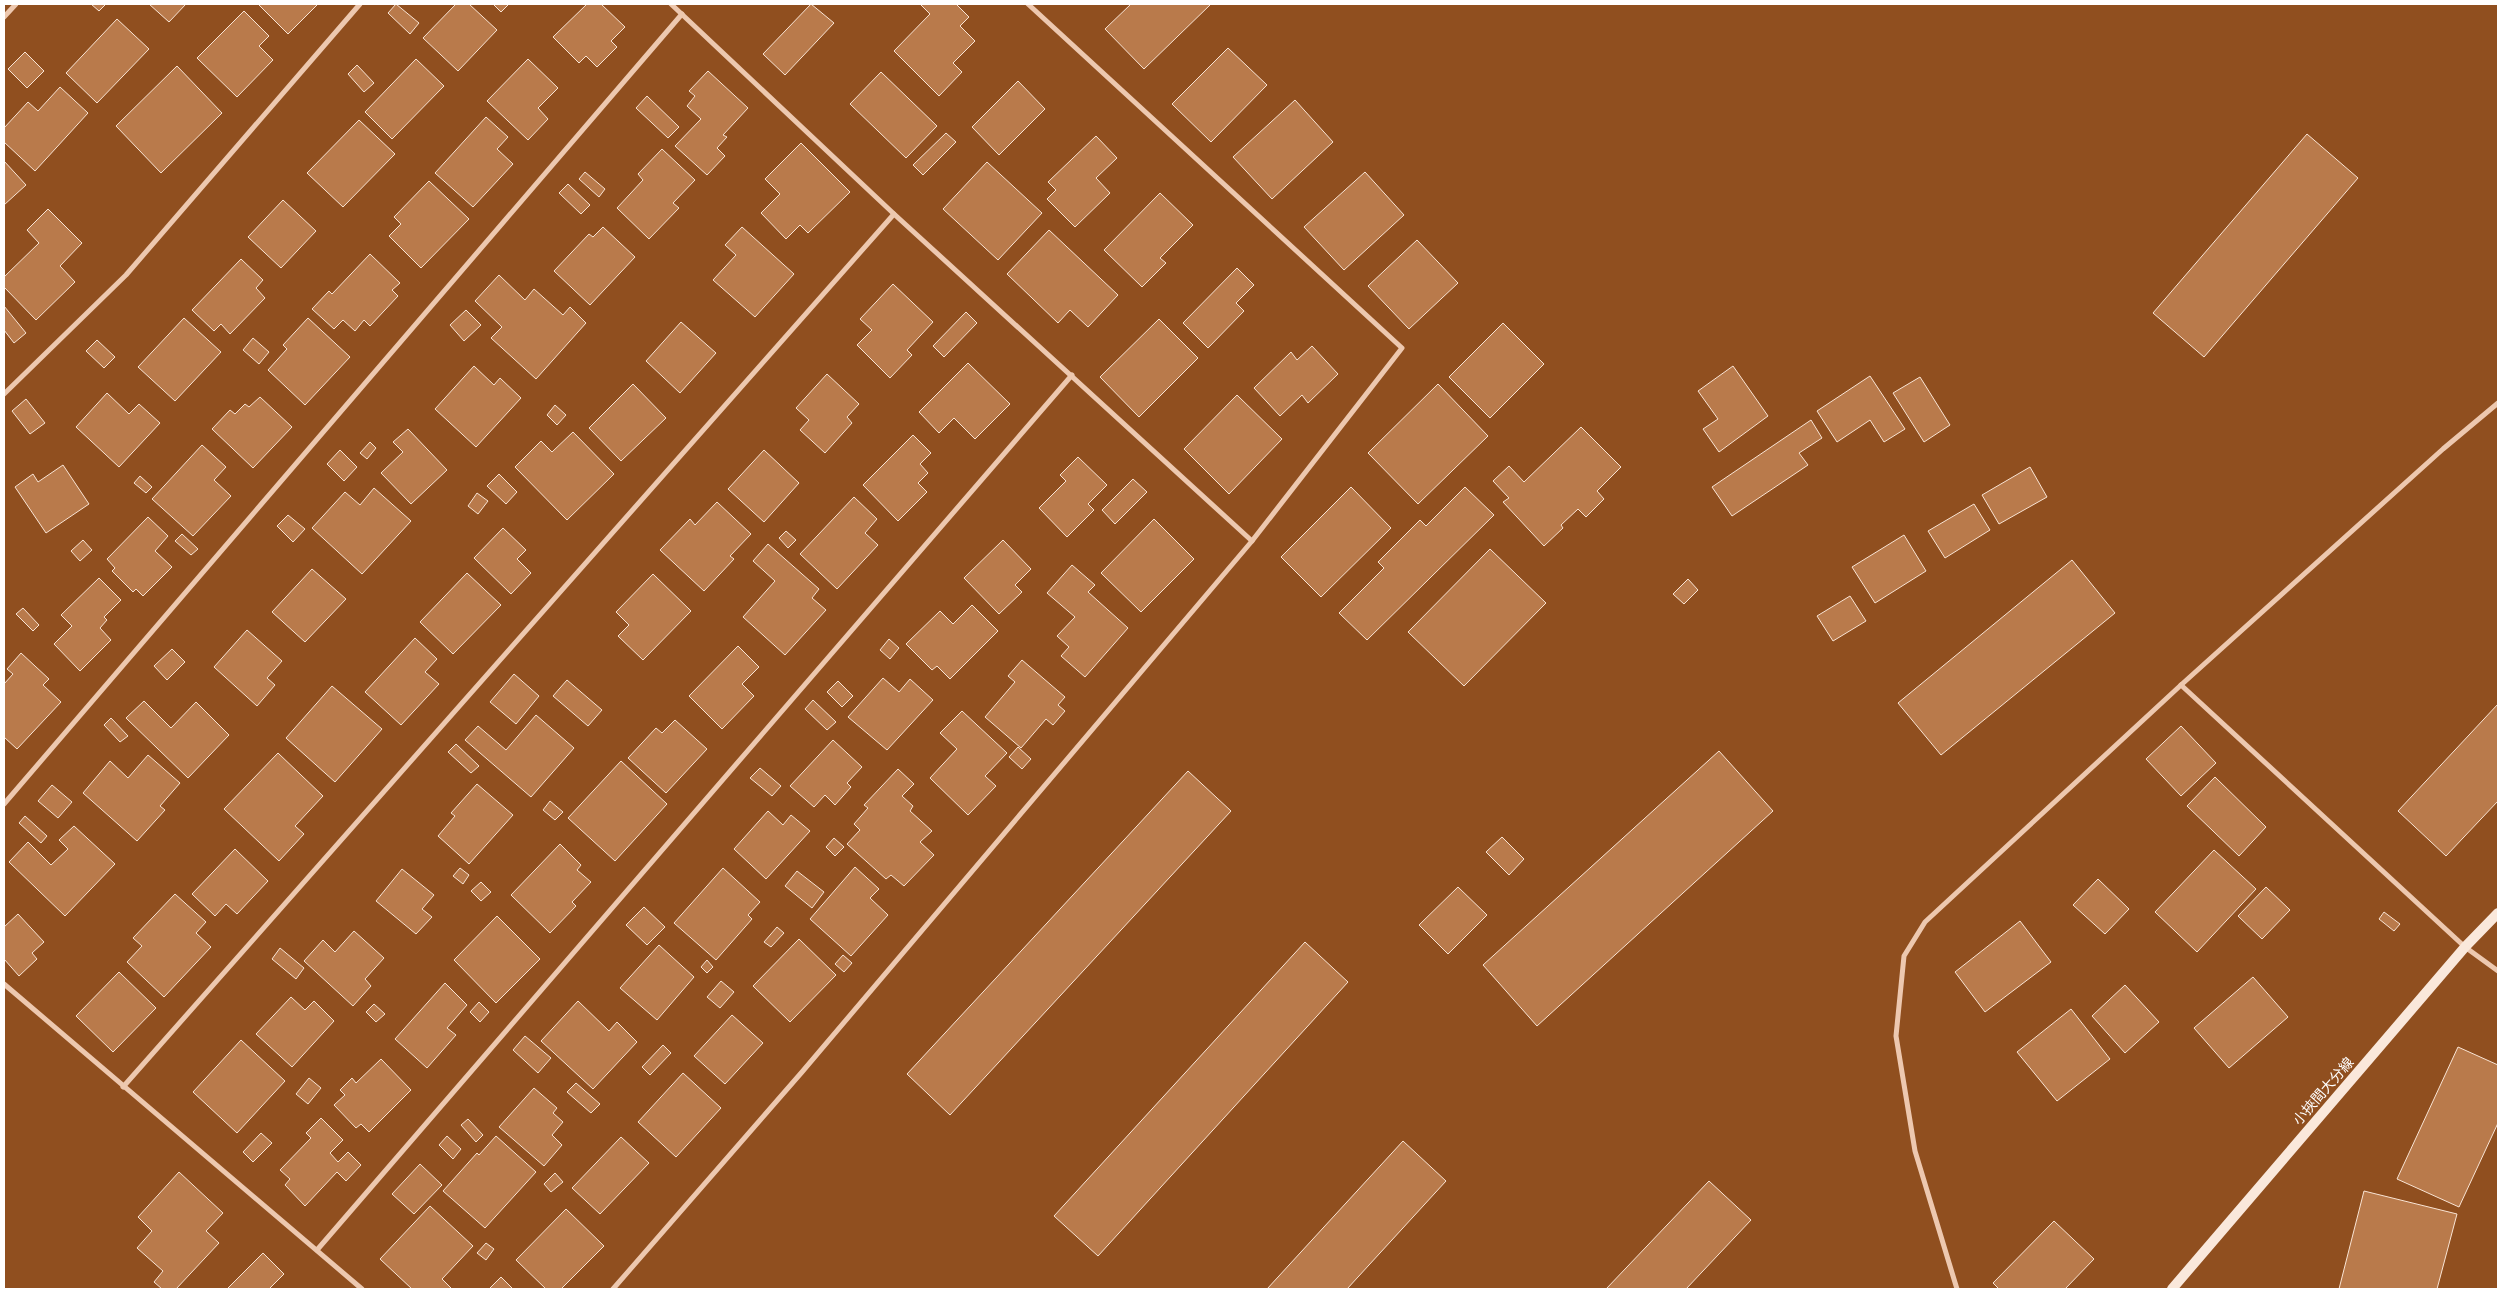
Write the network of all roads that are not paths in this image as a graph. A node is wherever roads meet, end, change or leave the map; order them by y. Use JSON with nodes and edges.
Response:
{"nodes":[{"id":1,"x":16,"y":4,"type":"edge"},
{"id":2,"x":360,"y":4,"type":"edge"},
{"id":3,"x":671,"y":4,"type":"edge"},
{"id":4,"x":1028,"y":4,"type":"edge"},
{"id":5,"x":682,"y":14,"type":"junction"},
{"id":6,"x":4,"y":18,"type":"edge"},
{"id":7,"x":894,"y":214,"type":"junction"},
{"id":8,"x":1072,"y":375,"type":"junction"},
{"id":9,"x":4,"y":394,"type":"edge"},
{"id":10,"x":2498,"y":403,"type":"edge"},
{"id":11,"x":1252,"y":541,"type":"junction"},
{"id":12,"x":2181,"y":685,"type":"junction"},
{"id":13,"x":4,"y":804,"type":"edge"},
{"id":14,"x":2498,"y":913,"type":"edge"},
{"id":15,"x":2465,"y":947,"type":"junction"},
{"id":16,"x":2498,"y":972,"type":"edge"},
{"id":17,"x":4,"y":984,"type":"edge"},
{"id":18,"x":123,"y":1087,"type":"junction"},
{"id":19,"x":316,"y":1250,"type":"junction"},
{"id":20,"x":362,"y":1289,"type":"edge"},
{"id":21,"x":613,"y":1289,"type":"edge"},
{"id":22,"x":1957,"y":1289,"type":"edge"},
{"id":23,"x":2172,"y":1289,"type":"edge"}],
"edges":[{"from":1,"to":6,"type":"street"},
{"from":2,"to":9,"type":"street"},
{"from":3,"to":5,"type":"street"},
{"from":4,"to":11,"type":"street"},
{"from":5,"to":7,"type":"street"},
{"from":5,"to":13,"type":"street"},
{"from":7,"to":8,"type":"street"},
{"from":7,"to":18,"type":"street"},
{"from":8,"to":11,"type":"street"},
{"from":8,"to":19,"type":"street"},
{"from":10,"to":12,"type":"street"},
{"from":11,"to":21,"type":"street"},
{"from":12,"to":15,"type":"street"},
{"from":12,"to":22,"type":"street"},
{"from":14,"to":15,"type":"main road","name":"小挾間大分線"},
{"from":15,"to":16,"type":"street"},
{"from":15,"to":23,"type":"main road","name":"小挾間大分線"},
{"from":17,"to":18,"type":"street"},
{"from":18,"to":19,"type":"street"},
{"from":19,"to":20,"type":"street"}]}
